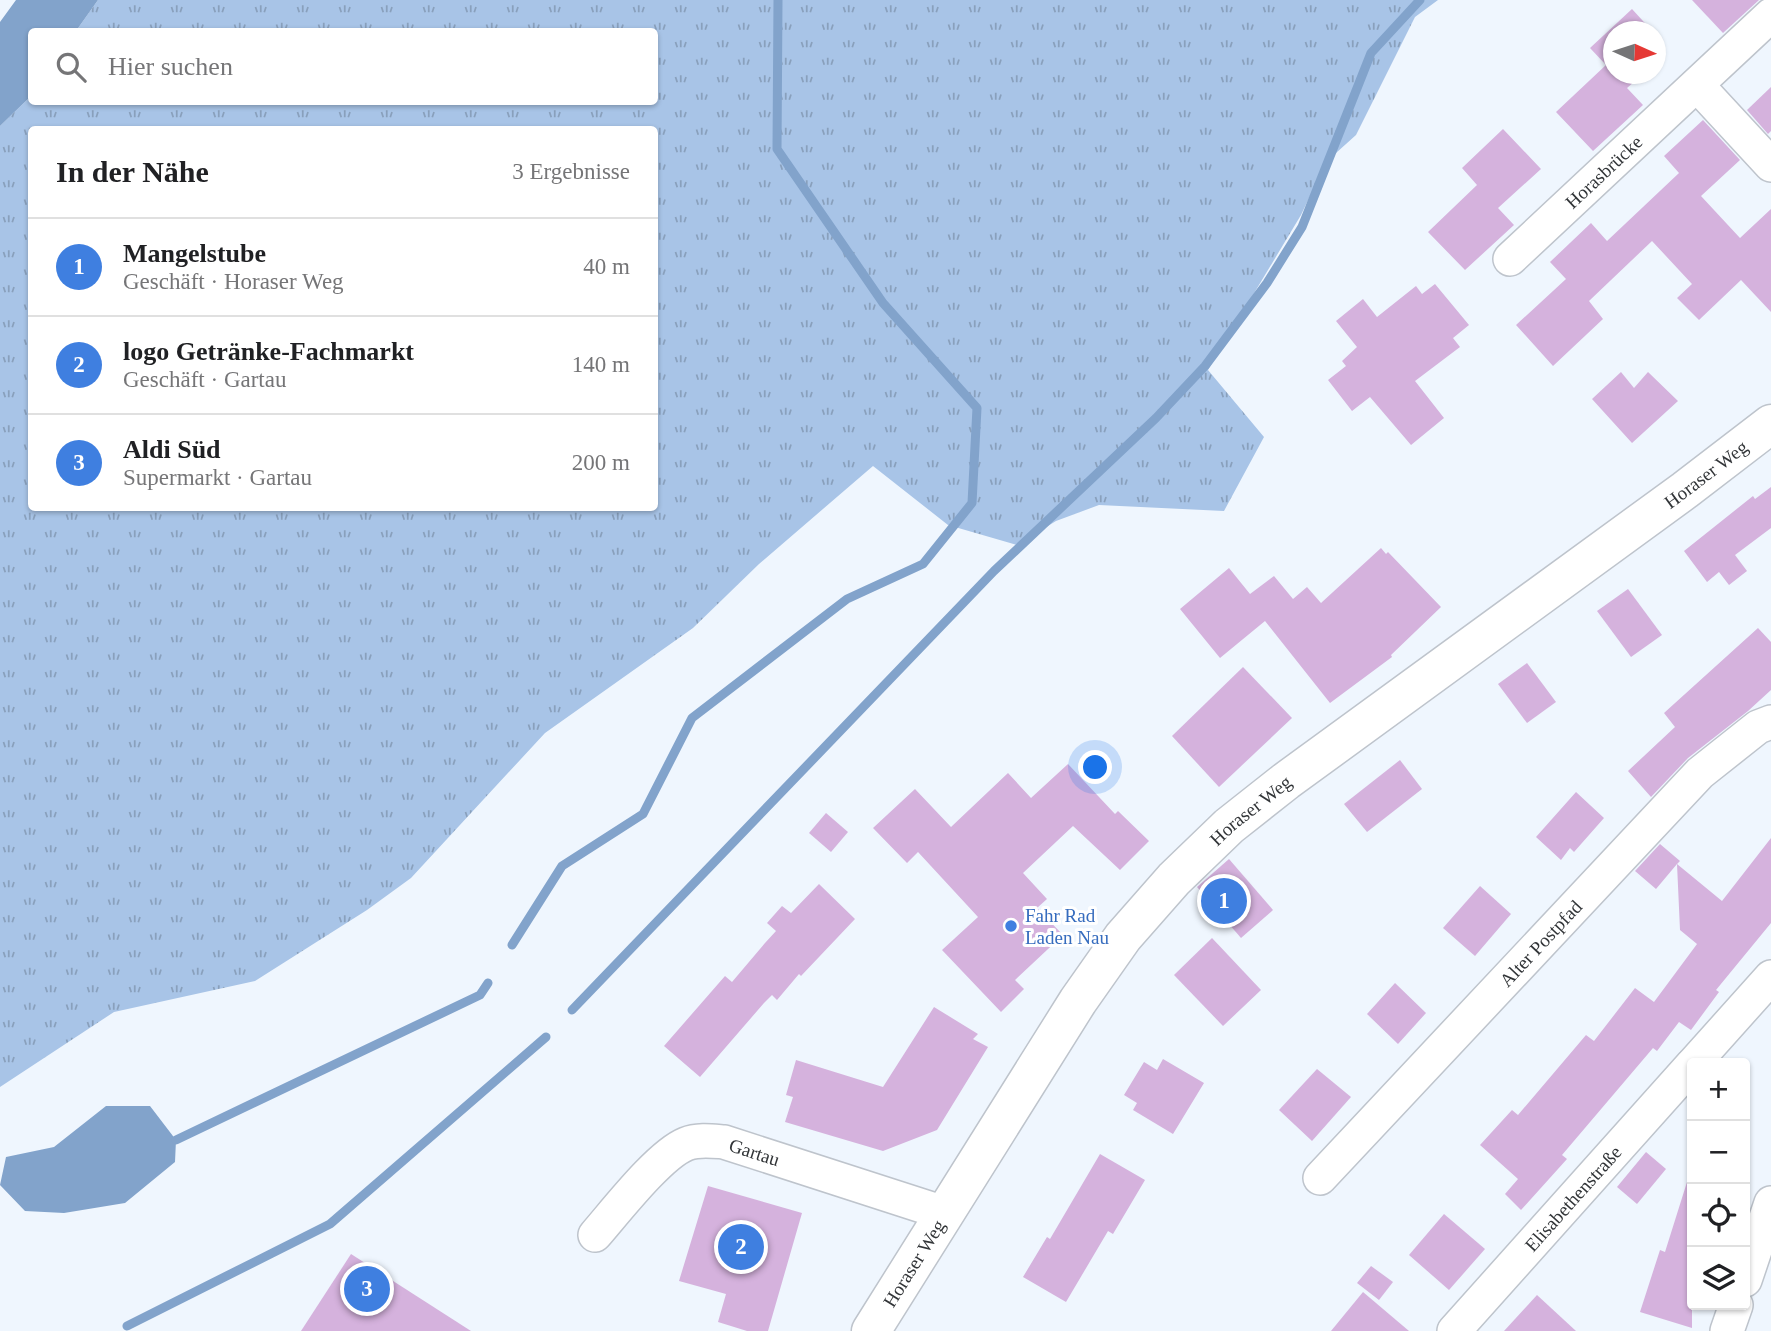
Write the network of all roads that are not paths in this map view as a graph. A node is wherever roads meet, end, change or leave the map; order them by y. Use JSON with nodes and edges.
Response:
{"nodes":[{"id":1,"x":1771,"y":15,"type":"edge"},
{"id":2,"x":1697,"y":85,"type":"junction"},
{"id":3,"x":1771,"y":165,"type":"edge"},
{"id":4,"x":1510,"y":258,"type":"dead end"},
{"id":5,"x":1771,"y":424,"type":"edge"},
{"id":6,"x":1771,"y":722,"type":"edge"},
{"id":7,"x":1771,"y":977,"type":"edge"},
{"id":8,"x":1698,"y":1058,"type":"edge"},
{"id":9,"x":1687,"y":1071,"type":"edge"},
{"id":10,"x":1320,"y":1178,"type":"dead end"},
{"id":11,"x":1771,"y":1203,"type":"edge"},
{"id":12,"x":944,"y":1213,"type":"junction"},
{"id":13,"x":594,"y":1235,"type":"dead end"},
{"id":14,"x":1750,"y":1265,"type":"edge"},
{"id":15,"x":1734,"y":1310,"type":"edge"},
{"id":16,"x":871,"y":1331,"type":"edge"},
{"id":17,"x":1454,"y":1331,"type":"edge"},
{"id":18,"x":1727,"y":1331,"type":"edge"}],
"edges":[{"from":1,"to":2,"type":"street","name":"Horasbrücke"},
{"from":2,"to":3,"type":"street"},
{"from":2,"to":4,"type":"street","name":"Horasbrücke"},
{"from":5,"to":12,"type":"main road","name":"Horaser Weg"},
{"from":6,"to":10,"type":"street","name":"Alter Postpfad"},
{"from":7,"to":8,"type":"street","name":"Elisabethenstraße"},
{"from":9,"to":17,"type":"street","name":"Elisabethenstraße"},
{"from":11,"to":14,"type":"street"},
{"from":12,"to":13,"type":"street","name":"Gartau"},
{"from":12,"to":16,"type":"main road","name":"Horaser Weg"},
{"from":15,"to":18,"type":"street"}]}
